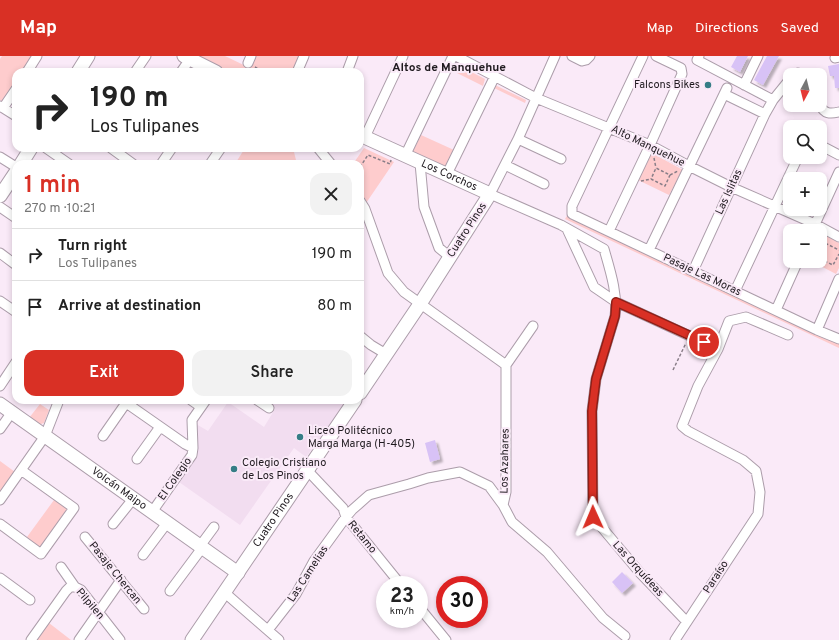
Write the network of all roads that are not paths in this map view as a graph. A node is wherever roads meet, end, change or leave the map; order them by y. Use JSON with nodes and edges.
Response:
{"nodes":[{"id":1,"x":37,"y":56,"type":"edge"},
{"id":2,"x":88,"y":56,"type":"edge"},
{"id":3,"x":146,"y":56,"type":"edge"},
{"id":4,"x":304,"y":56,"type":"edge"},
{"id":5,"x":354,"y":56,"type":"edge"},
{"id":6,"x":402,"y":56,"type":"edge"},
{"id":7,"x":454,"y":56,"type":"edge"},
{"id":8,"x":555,"y":56,"type":"edge"},
{"id":9,"x":572,"y":56,"type":"edge"},
{"id":10,"x":643,"y":56,"type":"edge"},
{"id":11,"x":656,"y":56,"type":"edge"},
{"id":12,"x":699,"y":56,"type":"edge"},
{"id":13,"x":758,"y":56,"type":"edge"},
{"id":14,"x":187,"y":58,"type":"edge"},
{"id":15,"x":588,"y":58,"type":"edge"},
{"id":16,"x":29,"y":68,"type":"edge"},
{"id":17,"x":80,"y":68,"type":"edge"},
{"id":18,"x":138,"y":68,"type":"edge"},
{"id":19,"x":182,"y":68,"type":"edge"},
{"id":20,"x":208,"y":68,"type":"edge"},
{"id":21,"x":299,"y":68,"type":"edge"},
{"id":22,"x":349,"y":68,"type":"edge"},
{"id":23,"x":494,"y":76,"type":"junction"},
{"id":24,"x":744,"y":86,"type":"junction"},
{"id":25,"x":783,"y":88,"type":"edge"},
{"id":26,"x":12,"y":94,"type":"edge"},
{"id":27,"x":536,"y":98,"type":"junction"},
{"id":28,"x":773,"y":100,"type":"junction"},
{"id":29,"x":2,"y":107,"type":"edge"},
{"id":30,"x":826,"y":112,"type":"edge"},
{"id":31,"x":839,"y":112,"type":"edge"},
{"id":32,"x":12,"y":113,"type":"edge"},
{"id":33,"x":765,"y":114,"type":"junction"},
{"id":34,"x":609,"y":127,"type":"junction"},
{"id":35,"x":364,"y":134,"type":"edge"},
{"id":36,"x":364,"y":136,"type":"edge"},
{"id":37,"x":518,"y":139,"type":"junction"},
{"id":38,"x":650,"y":145,"type":"junction"},
{"id":39,"x":827,"y":149,"type":"edge"},
{"id":40,"x":52,"y":152,"type":"edge"},
{"id":41,"x":124,"y":152,"type":"edge"},
{"id":42,"x":322,"y":152,"type":"edge"},
{"id":43,"x":400,"y":153,"type":"junction"},
{"id":44,"x":839,"y":155,"type":"edge"},
{"id":45,"x":0,"y":157,"type":"edge"},
{"id":46,"x":561,"y":159,"type":"dead end"},
{"id":47,"x":63,"y":160,"type":"edge"},
{"id":48,"x":131,"y":160,"type":"edge"},
{"id":49,"x":328,"y":160,"type":"edge"},
{"id":50,"x":420,"y":163,"type":"junction"},
{"id":51,"x":12,"y":164,"type":"edge"},
{"id":52,"x":795,"y":164,"type":"edge"},
{"id":53,"x":505,"y":165,"type":"junction"},
{"id":54,"x":690,"y":166,"type":"junction"},
{"id":55,"x":447,"y":174,"type":"junction"},
{"id":56,"x":838,"y":175,"type":"edge"},
{"id":57,"x":12,"y":178,"type":"edge"},
{"id":58,"x":544,"y":184,"type":"dead end"},
{"id":59,"x":731,"y":187,"type":"junction"},
{"id":60,"x":490,"y":194,"type":"junction"},
{"id":61,"x":0,"y":196,"type":"edge"},
{"id":62,"x":775,"y":205,"type":"junction"},
{"id":63,"x":0,"y":207,"type":"edge"},
{"id":64,"x":364,"y":207,"type":"edge"},
{"id":65,"x":12,"y":215,"type":"edge"},
{"id":66,"x":808,"y":224,"type":"edge"},
{"id":67,"x":814,"y":224,"type":"edge"},
{"id":68,"x":564,"y":227,"type":"junction"},
{"id":69,"x":609,"y":231,"type":"junction"},
{"id":70,"x":827,"y":232,"type":"edge"},
{"id":71,"x":839,"y":237,"type":"edge"},
{"id":72,"x":649,"y":250,"type":"junction"},
{"id":73,"x":0,"y":253,"type":"edge"},
{"id":74,"x":450,"y":257,"type":"junction"},
{"id":75,"x":12,"y":262,"type":"edge"},
{"id":76,"x":795,"y":268,"type":"edge"},
{"id":77,"x":693,"y":271,"type":"junction"},
{"id":78,"x":839,"y":279,"type":"edge"},
{"id":79,"x":735,"y":290,"type":"junction"},
{"id":80,"x":0,"y":301,"type":"edge"},
{"id":81,"x":616,"y":302,"type":"junction"},
{"id":82,"x":420,"y":304,"type":"junction"},
{"id":83,"x":12,"y":309,"type":"edge"},
{"id":84,"x":776,"y":310,"type":"junction"},
{"id":85,"x":533,"y":326,"type":"dead end"},
{"id":86,"x":817,"y":330,"type":"junction"},
{"id":87,"x":788,"y":336,"type":"dead end"},
{"id":88,"x":364,"y":339,"type":"edge"},
{"id":89,"x":839,"y":339,"type":"edge"},
{"id":90,"x":718,"y":349,"type":"junction"},
{"id":91,"x":386,"y":354,"type":"junction"},
{"id":92,"x":506,"y":365,"type":"junction"},
{"id":93,"x":12,"y":368,"type":"edge"},
{"id":94,"x":0,"y":386,"type":"edge"},
{"id":95,"x":364,"y":387,"type":"edge"},
{"id":96,"x":0,"y":404,"type":"edge"},
{"id":97,"x":57,"y":404,"type":"edge"},
{"id":98,"x":123,"y":404,"type":"edge"},
{"id":99,"x":127,"y":404,"type":"edge"},
{"id":100,"x":203,"y":404,"type":"edge"},
{"id":101,"x":263,"y":404,"type":"edge"},
{"id":102,"x":352,"y":404,"type":"edge"},
{"id":103,"x":269,"y":408,"type":"dead end"},
{"id":104,"x":12,"y":412,"type":"junction"},
{"id":105,"x":160,"y":427,"type":"junction"},
{"id":106,"x":0,"y":429,"type":"edge"},
{"id":107,"x":45,"y":436,"type":"junction"},
{"id":108,"x":103,"y":436,"type":"dead end"},
{"id":109,"x":193,"y":448,"type":"junction"},
{"id":110,"x":137,"y":459,"type":"dead end"},
{"id":111,"x":21,"y":470,"type":"junction"},
{"id":112,"x":307,"y":470,"type":"junction"},
{"id":113,"x":133,"y":499,"type":"junction"},
{"id":114,"x":0,"y":500,"type":"edge"},
{"id":115,"x":503,"y":505,"type":"junction"},
{"id":116,"x":152,"y":512,"type":"junction"},
{"id":117,"x":346,"y":517,"type":"junction"},
{"id":118,"x":167,"y":523,"type":"junction"},
{"id":119,"x":0,"y":524,"type":"edge"},
{"id":120,"x":113,"y":524,"type":"dead end"},
{"id":121,"x":214,"y":527,"type":"dead end"},
{"id":122,"x":85,"y":537,"type":"dead end"},
{"id":123,"x":201,"y":547,"type":"junction"},
{"id":124,"x":143,"y":555,"type":"dead end"},
{"id":125,"x":61,"y":567,"type":"dead end"},
{"id":126,"x":238,"y":573,"type":"junction"},
{"id":127,"x":394,"y":576,"type":"edge"},
{"id":128,"x":0,"y":578,"type":"edge"},
{"id":129,"x":121,"y":580,"type":"junction"},
{"id":130,"x":75,"y":587,"type":"junction"},
{"id":131,"x":170,"y":591,"type":"dead end"},
{"id":132,"x":224,"y":592,"type":"junction"},
{"id":133,"x":30,"y":600,"type":"dead end"},
{"id":134,"x":144,"y":609,"type":"dead end"},
{"id":135,"x":99,"y":613,"type":"junction"},
{"id":136,"x":428,"y":618,"type":"edge"},
{"id":137,"x":687,"y":622,"type":"junction"},
{"id":138,"x":268,"y":630,"type":"junction"},
{"id":139,"x":625,"y":636,"type":"dead end"},
{"id":140,"x":31,"y":640,"type":"edge"},
{"id":141,"x":80,"y":640,"type":"edge"},
{"id":142,"x":120,"y":640,"type":"edge"},
{"id":143,"x":192,"y":640,"type":"edge"},
{"id":144,"x":279,"y":640,"type":"edge"},
{"id":145,"x":446,"y":640,"type":"edge"},
{"id":146,"x":675,"y":640,"type":"edge"}],
"edges":[{"from":1,"to":16,"type":"street"},
{"from":2,"to":17,"type":"street"},
{"from":3,"to":18,"type":"street"},
{"from":4,"to":21,"type":"street"},
{"from":5,"to":22,"type":"street"},
{"from":6,"to":35,"type":"street"},
{"from":7,"to":23,"type":"street","name":"Alto Manquehue"},
{"from":7,"to":43,"type":"street"},
{"from":8,"to":27,"type":"street","name":"Cuatro Pinos"},
{"from":9,"to":15,"type":"street"},
{"from":10,"to":34,"type":"street"},
{"from":11,"to":38,"type":"street"},
{"from":12,"to":24,"type":"street"},
{"from":13,"to":24,"type":"street"},
{"from":14,"to":19,"type":"street"},
{"from":14,"to":20,"type":"street"},
{"from":23,"to":27,"type":"street","name":"Alto Manquehue"},
{"from":23,"to":55,"type":"street"},
{"from":24,"to":28,"type":"street"},
{"from":25,"to":28,"type":"street","name":"Las Islitas"},
{"from":26,"to":29,"type":"street"},
{"from":27,"to":34,"type":"street","name":"Alto Manquehue"},
{"from":27,"to":37,"type":"street","name":"Cuatro Pinos"},
{"from":28,"to":33,"type":"street","name":"Las Islitas"},
{"from":29,"to":32,"type":"street"},
{"from":30,"to":31,"type":"street"},
{"from":33,"to":54,"type":"street"},
{"from":33,"to":59,"type":"street","name":"Las Islitas"},
{"from":34,"to":38,"type":"street","name":"Alto Manquehue"},
{"from":34,"to":69,"type":"street","name":"Pasaje Las Moras"},
{"from":36,"to":43,"type":"street","name":"Los Corchos"},
{"from":37,"to":46,"type":"street"},
{"from":37,"to":53,"type":"street","name":"Cuatro Pinos"},
{"from":38,"to":54,"type":"street","name":"Alto Manquehue"},
{"from":38,"to":69,"type":"street"},
{"from":39,"to":44,"type":"street"},
{"from":40,"to":47,"type":"street"},
{"from":41,"to":48,"type":"street"},
{"from":42,"to":49,"type":"street"},
{"from":43,"to":50,"type":"street","name":"Los Corchos"},
{"from":45,"to":51,"type":"street"},
{"from":50,"to":55,"type":"street","name":"Los Corchos"},
{"from":50,"to":74,"type":"street"},
{"from":52,"to":62,"type":"street"},
{"from":53,"to":58,"type":"street"},
{"from":53,"to":60,"type":"street","name":"Cuatro Pinos"},
{"from":54,"to":59,"type":"street","name":"Alto Manquehue"},
{"from":54,"to":72,"type":"street"},
{"from":55,"to":60,"type":"street","name":"Los Corchos"},
{"from":56,"to":67,"type":"street"},
{"from":57,"to":61,"type":"street"},
{"from":59,"to":62,"type":"street","name":"Alto Manquehue"},
{"from":59,"to":77,"type":"street","name":"Las Islitas"},
{"from":60,"to":68,"type":"street","name":"Los Corchos"},
{"from":60,"to":74,"type":"street","name":"Cuatro Pinos"},
{"from":62,"to":66,"type":"street","name":"Alto Manquehue"},
{"from":62,"to":79,"type":"street"},
{"from":63,"to":65,"type":"street"},
{"from":64,"to":82,"type":"street"},
{"from":68,"to":81,"type":"street"},
{"from":68,"to":81,"type":"street","name":"Los Corchos"},
{"from":69,"to":72,"type":"street","name":"Pasaje Las Moras"},
{"from":70,"to":71,"type":"street","name":"Alto Manquehue"},
{"from":72,"to":77,"type":"street","name":"Pasaje Las Moras"},
{"from":73,"to":75,"type":"street"},
{"from":74,"to":82,"type":"street","name":"Cuatro Pinos"},
{"from":76,"to":84,"type":"street"},
{"from":77,"to":79,"type":"street","name":"Pasaje Las Moras"},
{"from":78,"to":86,"type":"street"},
{"from":79,"to":84,"type":"street","name":"Pasaje Las Moras"},
{"from":80,"to":83,"type":"street"},
{"from":81,"to":90,"type":"street"},
{"from":81,"to":137,"type":"street","name":"Las Orquídeas"},
{"from":82,"to":91,"type":"street","name":"Cuatro Pinos"},
{"from":82,"to":92,"type":"street"},
{"from":84,"to":86,"type":"street","name":"Pasaje Las Moras"},
{"from":85,"to":92,"type":"street"},
{"from":86,"to":89,"type":"street","name":"Pasaje Las Moras"},
{"from":87,"to":90,"type":"street"},
{"from":88,"to":91,"type":"street"},
{"from":90,"to":137,"type":"street","name":"Paraíso"},
{"from":91,"to":95,"type":"street","name":"Cuatro Pinos"},
{"from":92,"to":115,"type":"street","name":"Los Azahares"},
{"from":93,"to":94,"type":"street"},
{"from":96,"to":104,"type":"street","name":"Volcán Maipo"},
{"from":97,"to":107,"type":"street"},
{"from":98,"to":108,"type":"street"},
{"from":99,"to":105,"type":"street"},
{"from":100,"to":109,"type":"street","name":"El Colegio"},
{"from":101,"to":103,"type":"street"},
{"from":102,"to":112,"type":"street","name":"Cuatro Pinos"},
{"from":104,"to":106,"type":"street"},
{"from":104,"to":107,"type":"street","name":"Volcán Maipo"},
{"from":105,"to":109,"type":"street"},
{"from":105,"to":110,"type":"street"},
{"from":107,"to":111,"type":"street"},
{"from":107,"to":113,"type":"street","name":"Volcán Maipo"},
{"from":109,"to":116,"type":"street","name":"El Colegio"},
{"from":111,"to":114,"type":"street"},
{"from":111,"to":119,"type":"street"},
{"from":112,"to":117,"type":"street","name":"Retamo"},
{"from":112,"to":126,"type":"street","name":"Cuatro Pinos"},
{"from":113,"to":116,"type":"street","name":"Volcán Maipo"},
{"from":113,"to":120,"type":"street"},
{"from":115,"to":117,"type":"street","name":"Las Camelias"},
{"from":115,"to":139,"type":"street","name":"Los Azahares"},
{"from":116,"to":118,"type":"street","name":"Volcán Maipo"},
{"from":117,"to":127,"type":"street","name":"Retamo"},
{"from":117,"to":138,"type":"street","name":"Las Camelias"},
{"from":118,"to":123,"type":"street","name":"Volcán Maipo"},
{"from":118,"to":124,"type":"street"},
{"from":121,"to":123,"type":"street"},
{"from":122,"to":129,"type":"street","name":"Pasaje Chercan"},
{"from":123,"to":126,"type":"street","name":"Volcán Maipo"},
{"from":123,"to":131,"type":"street"},
{"from":125,"to":130,"type":"street","name":"Pilpilen"},
{"from":126,"to":132,"type":"street","name":"Cuatro Pinos"},
{"from":128,"to":133,"type":"street"},
{"from":129,"to":134,"type":"street","name":"Pasaje Chercan"},
{"from":129,"to":135,"type":"street"},
{"from":130,"to":135,"type":"street","name":"Pilpilen"},
{"from":130,"to":140,"type":"street"},
{"from":132,"to":138,"type":"street"},
{"from":132,"to":143,"type":"street","name":"Cuatro Pinos"},
{"from":135,"to":141,"type":"street"},
{"from":135,"to":142,"type":"street","name":"Pilpilen"},
{"from":136,"to":145,"type":"street"},
{"from":137,"to":146,"type":"street","name":"Paraíso"},
{"from":138,"to":144,"type":"street"}]}
